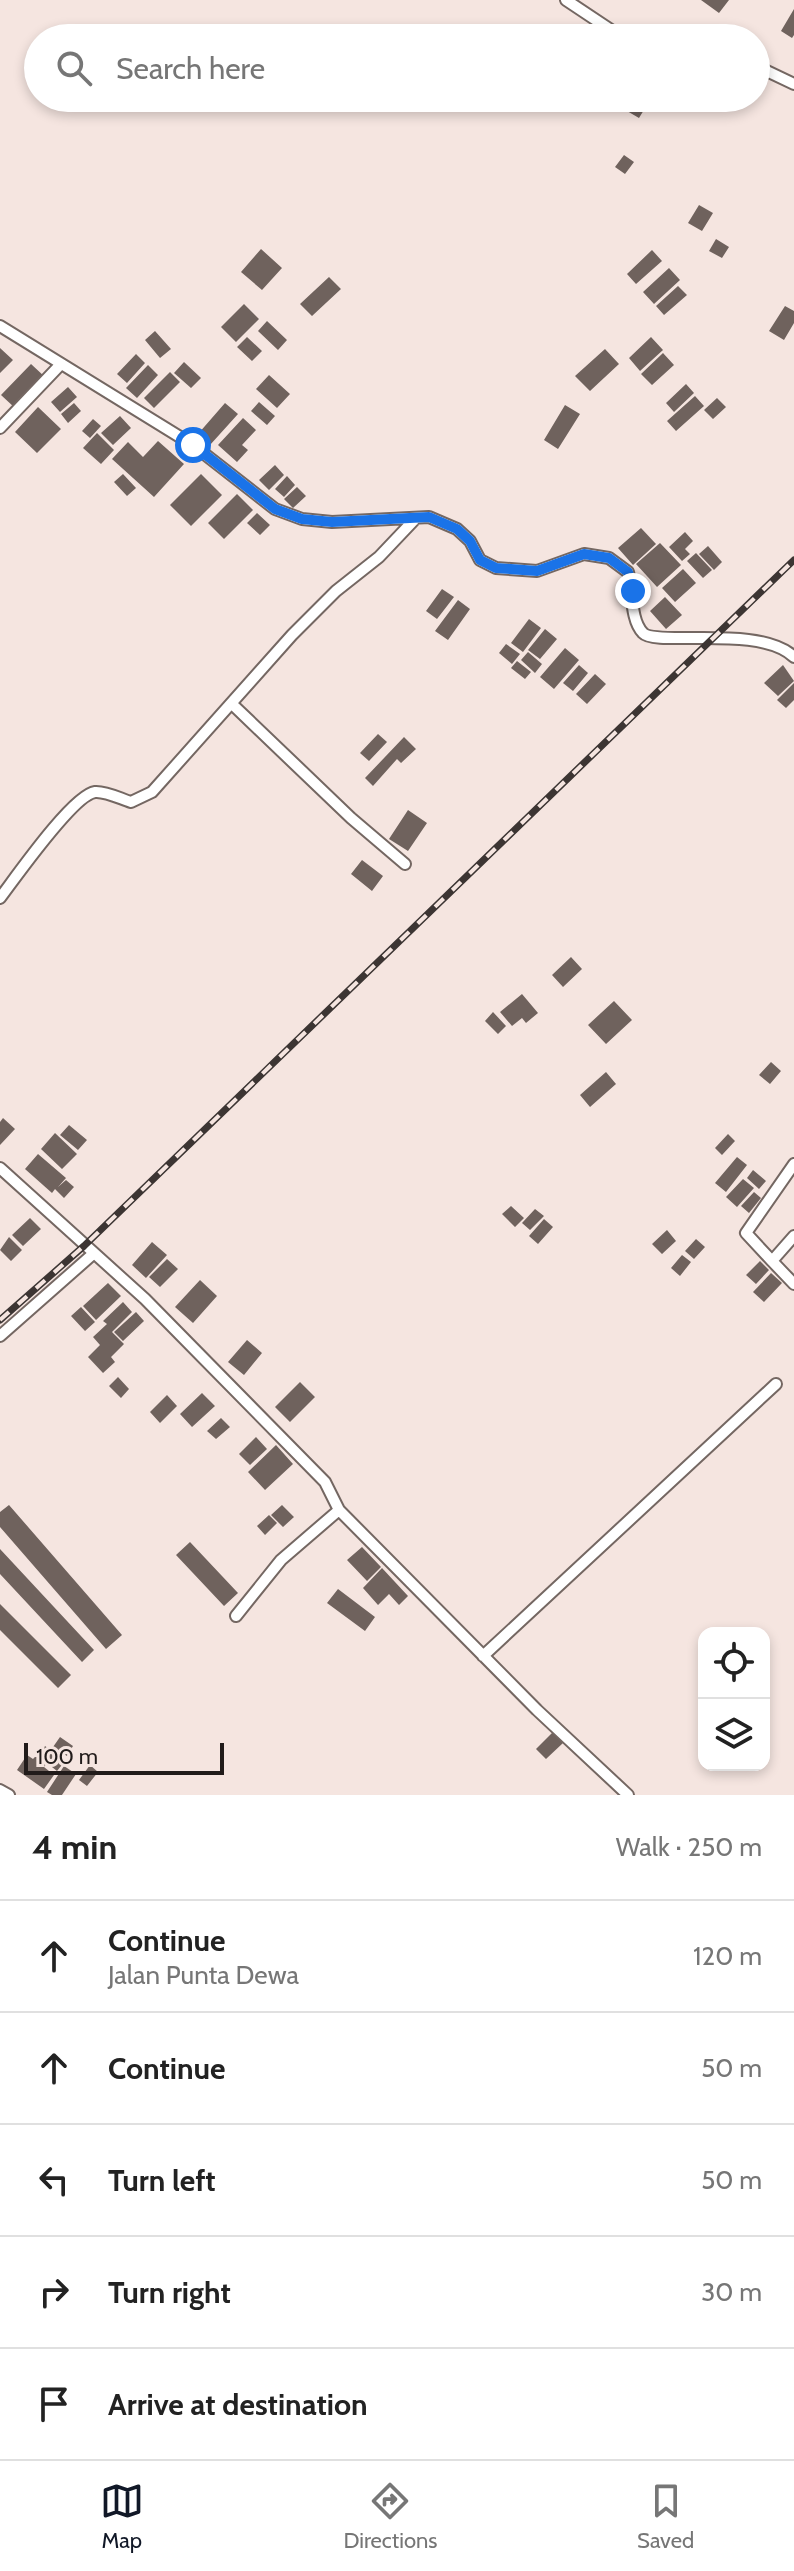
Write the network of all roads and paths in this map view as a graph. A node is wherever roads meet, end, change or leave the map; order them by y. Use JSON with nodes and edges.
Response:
{"nodes":[{"id":1,"x":566,"y":0,"type":"edge"},
{"id":2,"x":602,"y":24,"type":"edge"},
{"id":3,"x":770,"y":73,"type":"edge"},
{"id":4,"x":794,"y":84,"type":"edge"},
{"id":5,"x":0,"y":326,"type":"edge"},
{"id":6,"x":61,"y":364,"type":"junction"},
{"id":7,"x":0,"y":428,"type":"edge"},
{"id":8,"x":416,"y":518,"type":"junction"},
{"id":9,"x":794,"y":657,"type":"edge"},
{"id":10,"x":233,"y":705,"type":"junction"},
{"id":11,"x":405,"y":864,"type":"dead end"},
{"id":12,"x":0,"y":898,"type":"edge"},
{"id":13,"x":794,"y":1164,"type":"edge"},
{"id":14,"x":0,"y":1168,"type":"edge"},
{"id":15,"x":794,"y":1236,"type":"edge"},
{"id":16,"x":93,"y":1254,"type":"junction"},
{"id":17,"x":772,"y":1261,"type":"junction"},
{"id":18,"x":794,"y":1284,"type":"edge"},
{"id":19,"x":0,"y":1336,"type":"edge"},
{"id":20,"x":776,"y":1384,"type":"dead end"},
{"id":21,"x":339,"y":1510,"type":"junction"},
{"id":22,"x":236,"y":1616,"type":"dead end"},
{"id":23,"x":483,"y":1656,"type":"junction"},
{"id":24,"x":0,"y":1790,"type":"edge"},
{"id":25,"x":9,"y":1795,"type":"edge"},
{"id":26,"x":628,"y":1795,"type":"edge"}],
"edges":[{"from":1,"to":2,"type":"street"},
{"from":3,"to":4,"type":"street"},
{"from":5,"to":6,"type":"street"},
{"from":6,"to":7,"type":"street"},
{"from":6,"to":8,"type":"street"},
{"from":8,"to":9,"type":"street"},
{"from":8,"to":10,"type":"street"},
{"from":10,"to":11,"type":"street"},
{"from":10,"to":12,"type":"street"},
{"from":13,"to":17,"type":"street"},
{"from":14,"to":16,"type":"street"},
{"from":15,"to":17,"type":"street"},
{"from":16,"to":19,"type":"street"},
{"from":16,"to":21,"type":"street"},
{"from":17,"to":18,"type":"street"},
{"from":20,"to":23,"type":"street"},
{"from":21,"to":22,"type":"street"},
{"from":21,"to":23,"type":"street"},
{"from":23,"to":26,"type":"street"},
{"from":24,"to":25,"type":"street"}]}
